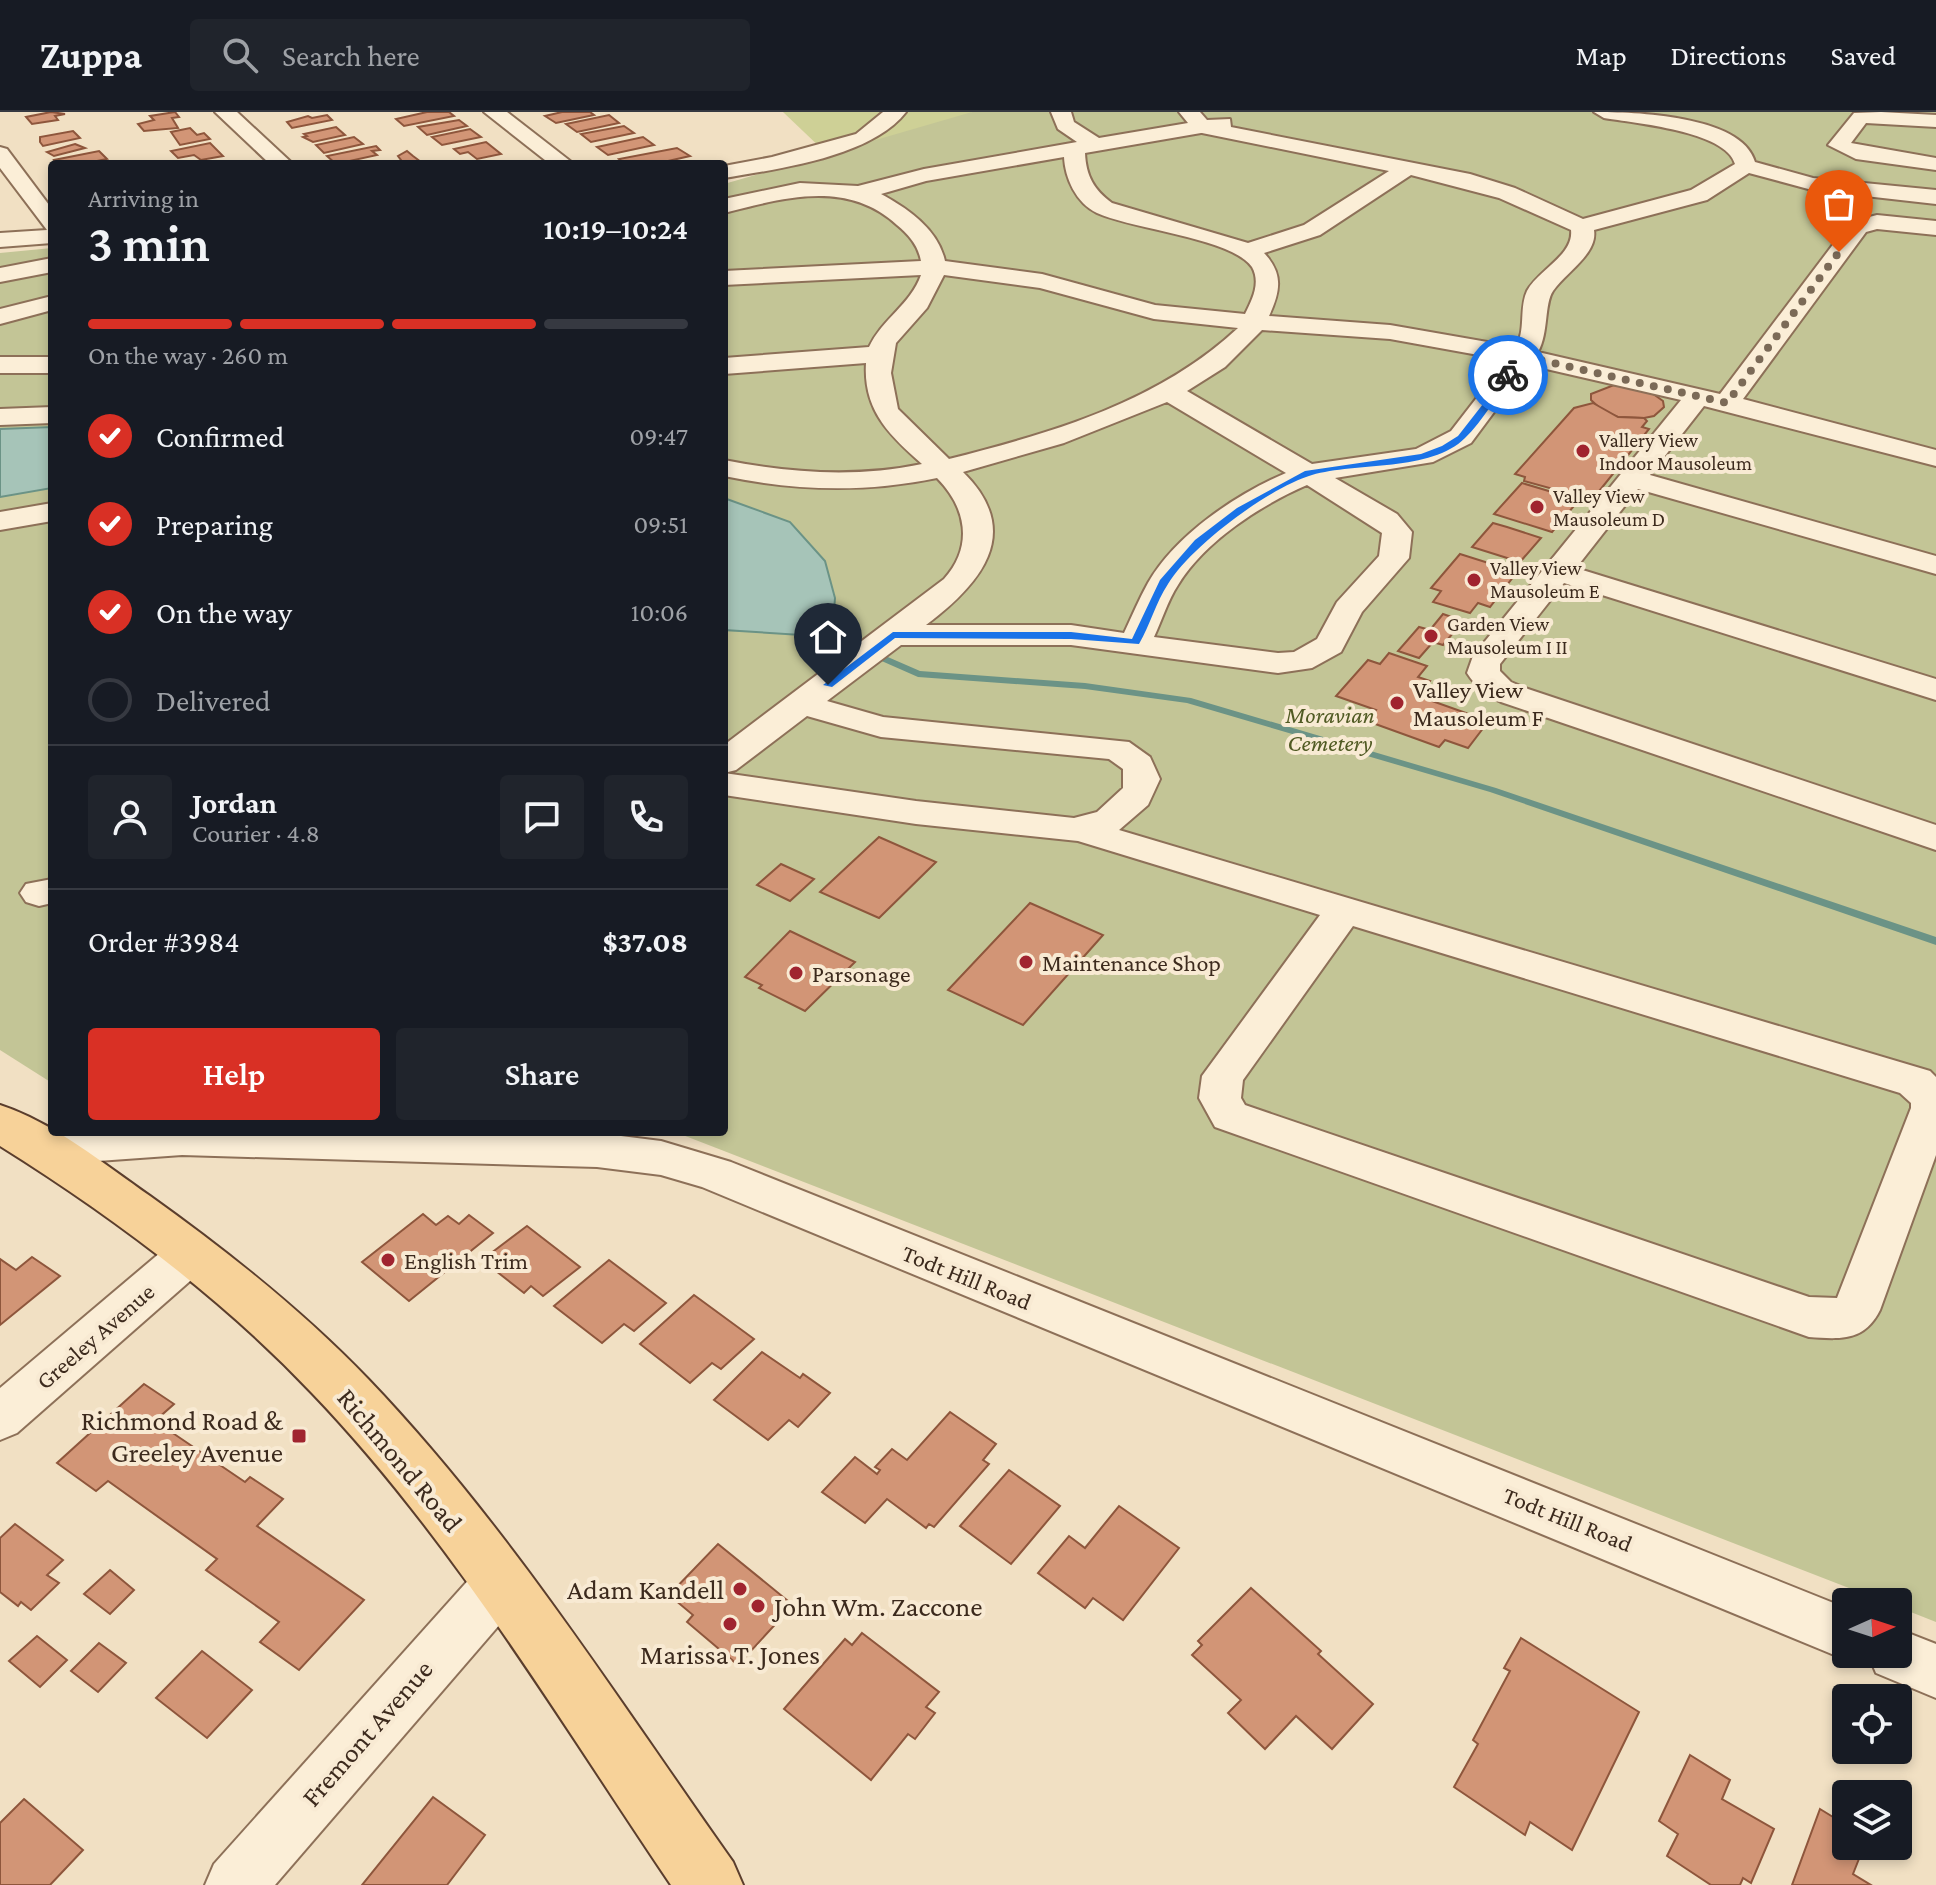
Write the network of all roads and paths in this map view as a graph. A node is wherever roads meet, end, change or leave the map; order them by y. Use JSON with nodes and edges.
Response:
{"nodes":[{"id":1,"x":225,"y":112,"type":"edge"},
{"id":2,"x":494,"y":112,"type":"edge"},
{"id":3,"x":896,"y":112,"type":"edge"},
{"id":4,"x":1061,"y":112,"type":"edge"},
{"id":5,"x":1604,"y":112,"type":"edge"},
{"id":6,"x":1252,"y":117,"type":"dead end"},
{"id":7,"x":1196,"y":120,"type":"edge"},
{"id":8,"x":1936,"y":121,"type":"edge"},
{"id":9,"x":1086,"y":148,"type":"junction"},
{"id":10,"x":0,"y":153,"type":"edge"},
{"id":11,"x":278,"y":160,"type":"edge"},
{"id":12,"x":558,"y":160,"type":"edge"},
{"id":13,"x":1936,"y":164,"type":"edge"},
{"id":14,"x":1746,"y":166,"type":"junction"},
{"id":15,"x":1409,"y":167,"type":"junction"},
{"id":16,"x":728,"y":171,"type":"edge"},
{"id":17,"x":862,"y":192,"type":"junction"},
{"id":18,"x":1936,"y":197,"type":"edge"},
{"id":19,"x":728,"y":205,"type":"edge"},
{"id":20,"x":48,"y":219,"type":"edge"},
{"id":21,"x":1581,"y":226,"type":"junction"},
{"id":22,"x":1936,"y":228,"type":"edge"},
{"id":23,"x":48,"y":236,"type":"edge"},
{"id":24,"x":0,"y":240,"type":"edge"},
{"id":25,"x":1247,"y":251,"type":"junction"},
{"id":26,"x":48,"y":266,"type":"edge"},
{"id":27,"x":934,"y":267,"type":"junction"},
{"id":28,"x":2,"y":274,"type":"edge"},
{"id":29,"x":728,"y":278,"type":"edge"},
{"id":30,"x":48,"y":304,"type":"edge"},
{"id":31,"x":0,"y":317,"type":"edge"},
{"id":32,"x":1254,"y":323,"type":"junction"},
{"id":33,"x":877,"y":354,"type":"junction"},
{"id":34,"x":1523,"y":356,"type":"junction"},
{"id":35,"x":0,"y":365,"type":"edge"},
{"id":36,"x":48,"y":365,"type":"edge"},
{"id":37,"x":728,"y":366,"type":"edge"},
{"id":38,"x":1166,"y":390,"type":"junction"},
{"id":39,"x":1712,"y":400,"type":"junction"},
{"id":40,"x":48,"y":415,"type":"edge"},
{"id":41,"x":0,"y":417,"type":"edge"},
{"id":42,"x":1934,"y":453,"type":"edge"},
{"id":43,"x":946,"y":468,"type":"junction"},
{"id":44,"x":728,"y":469,"type":"edge"},
{"id":45,"x":1309,"y":473,"type":"junction"},
{"id":46,"x":1633,"y":479,"type":"junction"},
{"id":47,"x":48,"y":513,"type":"edge"},
{"id":48,"x":0,"y":521,"type":"edge"},
{"id":49,"x":1936,"y":565,"type":"edge"},
{"id":50,"x":1556,"y":571,"type":"junction"},
{"id":51,"x":888,"y":639,"type":"junction"},
{"id":52,"x":1136,"y":642,"type":"junction"},
{"id":53,"x":1936,"y":690,"type":"edge"},
{"id":54,"x":802,"y":704,"type":"junction"},
{"id":55,"x":728,"y":759,"type":"edge"},
{"id":56,"x":728,"y":785,"type":"edge"},
{"id":57,"x":1083,"y":831,"type":"junction"},
{"id":58,"x":1936,"y":838,"type":"edge"},
{"id":59,"x":1344,"y":910,"type":"junction"},
{"id":60,"x":21,"y":1135,"type":"edge"},
{"id":61,"x":48,"y":1136,"type":"edge"},
{"id":62,"x":61,"y":1136,"type":"edge"},
{"id":63,"x":550,"y":1141,"type":"edge"},
{"id":64,"x":190,"y":1254,"type":"junction"},
{"id":65,"x":6,"y":1404,"type":"edge"},
{"id":66,"x":500,"y":1584,"type":"junction"},
{"id":67,"x":1832,"y":1628,"type":"edge"},
{"id":68,"x":1912,"y":1661,"type":"edge"},
{"id":69,"x":1936,"y":1671,"type":"edge"},
{"id":70,"x":235,"y":1885,"type":"edge"},
{"id":71,"x":710,"y":1885,"type":"edge"}],
"edges":[{"from":1,"to":11,"type":"street"},
{"from":2,"to":12,"type":"street"},
{"from":3,"to":16,"type":"street"},
{"from":4,"to":9,"type":"street"},
{"from":5,"to":14,"type":"street"},
{"from":6,"to":7,"type":"street"},
{"from":7,"to":9,"type":"street"},
{"from":7,"to":15,"type":"street"},
{"from":8,"to":13,"type":"street"},
{"from":9,"to":17,"type":"street"},
{"from":9,"to":25,"type":"street"},
{"from":10,"to":20,"type":"street"},
{"from":14,"to":18,"type":"street"},
{"from":14,"to":21,"type":"street"},
{"from":15,"to":21,"type":"street"},
{"from":15,"to":25,"type":"street"},
{"from":17,"to":19,"type":"street"},
{"from":17,"to":27,"type":"street"},
{"from":21,"to":34,"type":"street"},
{"from":22,"to":39,"type":"street"},
{"from":23,"to":24,"type":"street"},
{"from":25,"to":32,"type":"street"},
{"from":26,"to":28,"type":"street"},
{"from":27,"to":29,"type":"street"},
{"from":27,"to":32,"type":"street"},
{"from":27,"to":33,"type":"street"},
{"from":30,"to":31,"type":"street"},
{"from":32,"to":34,"type":"street"},
{"from":32,"to":38,"type":"street"},
{"from":33,"to":37,"type":"street"},
{"from":33,"to":43,"type":"street"},
{"from":34,"to":39,"type":"street"},
{"from":34,"to":45,"type":"street"},
{"from":35,"to":36,"type":"street"},
{"from":38,"to":43,"type":"street"},
{"from":38,"to":45,"type":"street"},
{"from":39,"to":42,"type":"street"},
{"from":39,"to":46,"type":"street"},
{"from":40,"to":41,"type":"street"},
{"from":43,"to":44,"type":"street"},
{"from":43,"to":51,"type":"street"},
{"from":45,"to":52,"type":"street"},
{"from":45,"to":52,"type":"street"},
{"from":46,"to":49,"type":"street"},
{"from":46,"to":50,"type":"street"},
{"from":47,"to":48,"type":"street"},
{"from":50,"to":53,"type":"street"},
{"from":50,"to":58,"type":"street"},
{"from":51,"to":52,"type":"street"},
{"from":51,"to":54,"type":"street"},
{"from":54,"to":55,"type":"street"},
{"from":54,"to":57,"type":"street"},
{"from":56,"to":57,"type":"street"},
{"from":57,"to":59,"type":"street"},
{"from":59,"to":59,"type":"street"},
{"from":60,"to":61,"type":"street","name":"Todt Hill Road"},
{"from":60,"to":64,"type":"main road","name":"Richmond Road"},
{"from":62,"to":63,"type":"street","name":"Todt Hill Road"},
{"from":63,"to":67,"type":"street","name":"Todt Hill Road"},
{"from":64,"to":65,"type":"street","name":"Greeley Avenue"},
{"from":64,"to":66,"type":"main road","name":"Richmond Road"},
{"from":66,"to":70,"type":"street","name":"Fremont Avenue"},
{"from":66,"to":71,"type":"main road","name":"Richmond Road"},
{"from":68,"to":69,"type":"street"}]}
